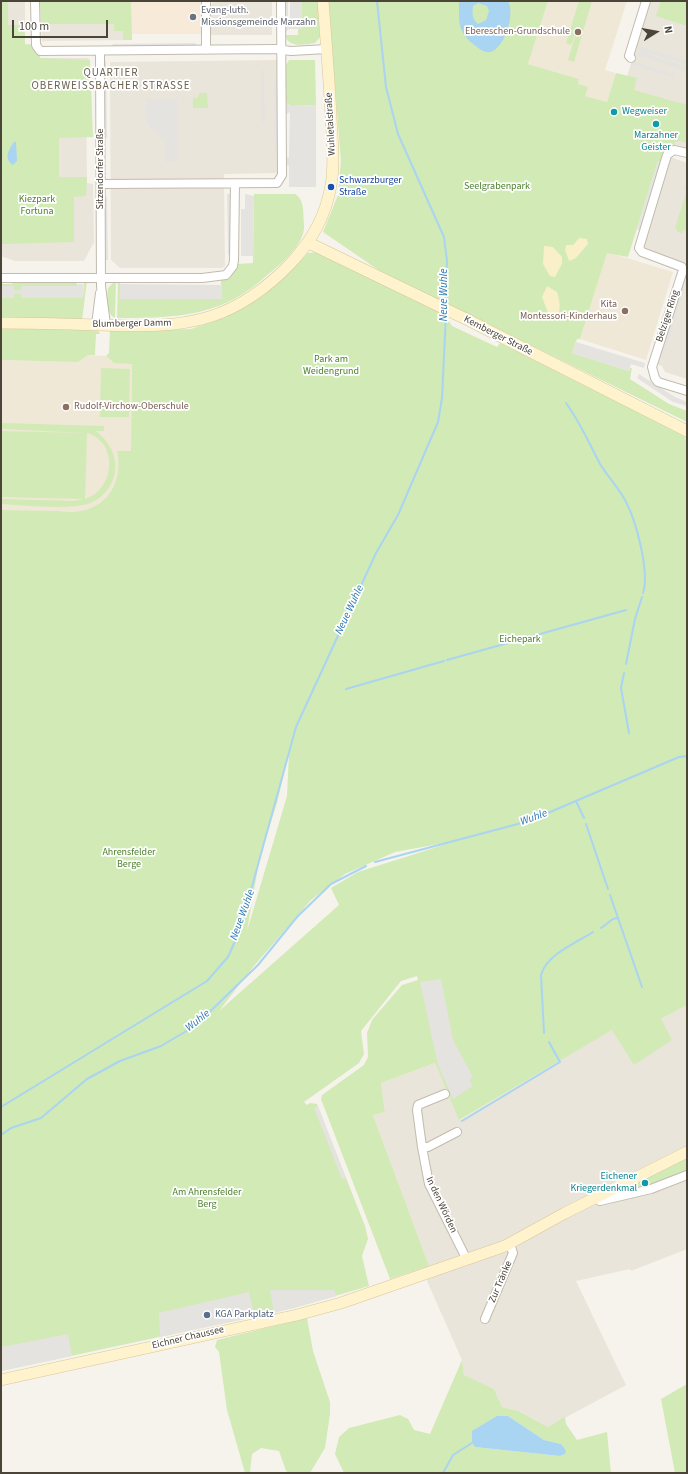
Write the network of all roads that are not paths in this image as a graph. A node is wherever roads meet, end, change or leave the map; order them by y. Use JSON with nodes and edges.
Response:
{"nodes":[{"id":1,"x":35,"y":1,"type":"edge"},
{"id":2,"x":207,"y":1,"type":"edge"},
{"id":3,"x":282,"y":1,"type":"edge"},
{"id":4,"x":323,"y":1,"type":"edge"},
{"id":5,"x":646,"y":1,"type":"edge"},
{"id":6,"x":327,"y":49,"type":"junction"},
{"id":7,"x":206,"y":50,"type":"junction"},
{"id":8,"x":282,"y":50,"type":"junction"},
{"id":9,"x":100,"y":51,"type":"junction"},
{"id":10,"x":631,"y":58,"type":"dead end"},
{"id":11,"x":687,"y":153,"type":"edge"},
{"id":12,"x":102,"y":184,"type":"junction"},
{"id":13,"x":235,"y":184,"type":"junction"},
{"id":14,"x":309,"y":242,"type":"junction"},
{"id":15,"x":102,"y":277,"type":"junction"},
{"id":16,"x":1,"y":278,"type":"edge"},
{"id":17,"x":1,"y":322,"type":"edge"},
{"id":18,"x":101,"y":325,"type":"junction"},
{"id":19,"x":687,"y":391,"type":"edge"},
{"id":20,"x":687,"y":431,"type":"edge"},
{"id":21,"x":445,"y":1094,"type":"dead end"},
{"id":22,"x":457,"y":1132,"type":"dead end"},
{"id":23,"x":422,"y":1147,"type":"junction"},
{"id":24,"x":687,"y":1152,"type":"edge"},
{"id":25,"x":687,"y":1175,"type":"edge"},
{"id":26,"x":600,"y":1201,"type":"dead end"},
{"id":27,"x":510,"y":1244,"type":"junction"},
{"id":28,"x":467,"y":1260,"type":"junction"},
{"id":29,"x":485,"y":1319,"type":"dead end"},
{"id":30,"x":1,"y":1380,"type":"edge"}],
"edges":[{"from":1,"to":9,"type":"street"},
{"from":2,"to":7,"type":"street"},
{"from":3,"to":8,"type":"street"},
{"from":4,"to":6,"type":"main road","name":"Wuhletalstraße"},
{"from":5,"to":10,"type":"street"},
{"from":6,"to":8,"type":"street"},
{"from":6,"to":14,"type":"main road","name":"Wuhletalstraße"},
{"from":7,"to":8,"type":"street"},
{"from":7,"to":9,"type":"street"},
{"from":8,"to":13,"type":"street"},
{"from":9,"to":12,"type":"street","name":"Sitzendorfer Straße"},
{"from":11,"to":19,"type":"street","name":"Belziger Ring"},
{"from":12,"to":13,"type":"street"},
{"from":12,"to":15,"type":"street","name":"Sitzendorfer Straße"},
{"from":13,"to":15,"type":"street"},
{"from":14,"to":18,"type":"main road","name":"Blumberger Damm"},
{"from":14,"to":20,"type":"main road","name":"Kemberger Straße"},
{"from":15,"to":16,"type":"street"},
{"from":15,"to":18,"type":"street","name":"Sitzendorfer Straße"},
{"from":17,"to":18,"type":"main road","name":"Blumberger Damm"},
{"from":21,"to":23,"type":"street","name":"In den Wörden"},
{"from":22,"to":23,"type":"street"},
{"from":23,"to":28,"type":"street","name":"In den Wörden"},
{"from":24,"to":27,"type":"main road","name":"Eichner Chaussee"},
{"from":25,"to":26,"type":"street"},
{"from":27,"to":28,"type":"main road","name":"Eichner Chaussee"},
{"from":27,"to":29,"type":"street","name":"Zur Tränke"},
{"from":28,"to":30,"type":"main road","name":"Eichner Chaussee"}]}
